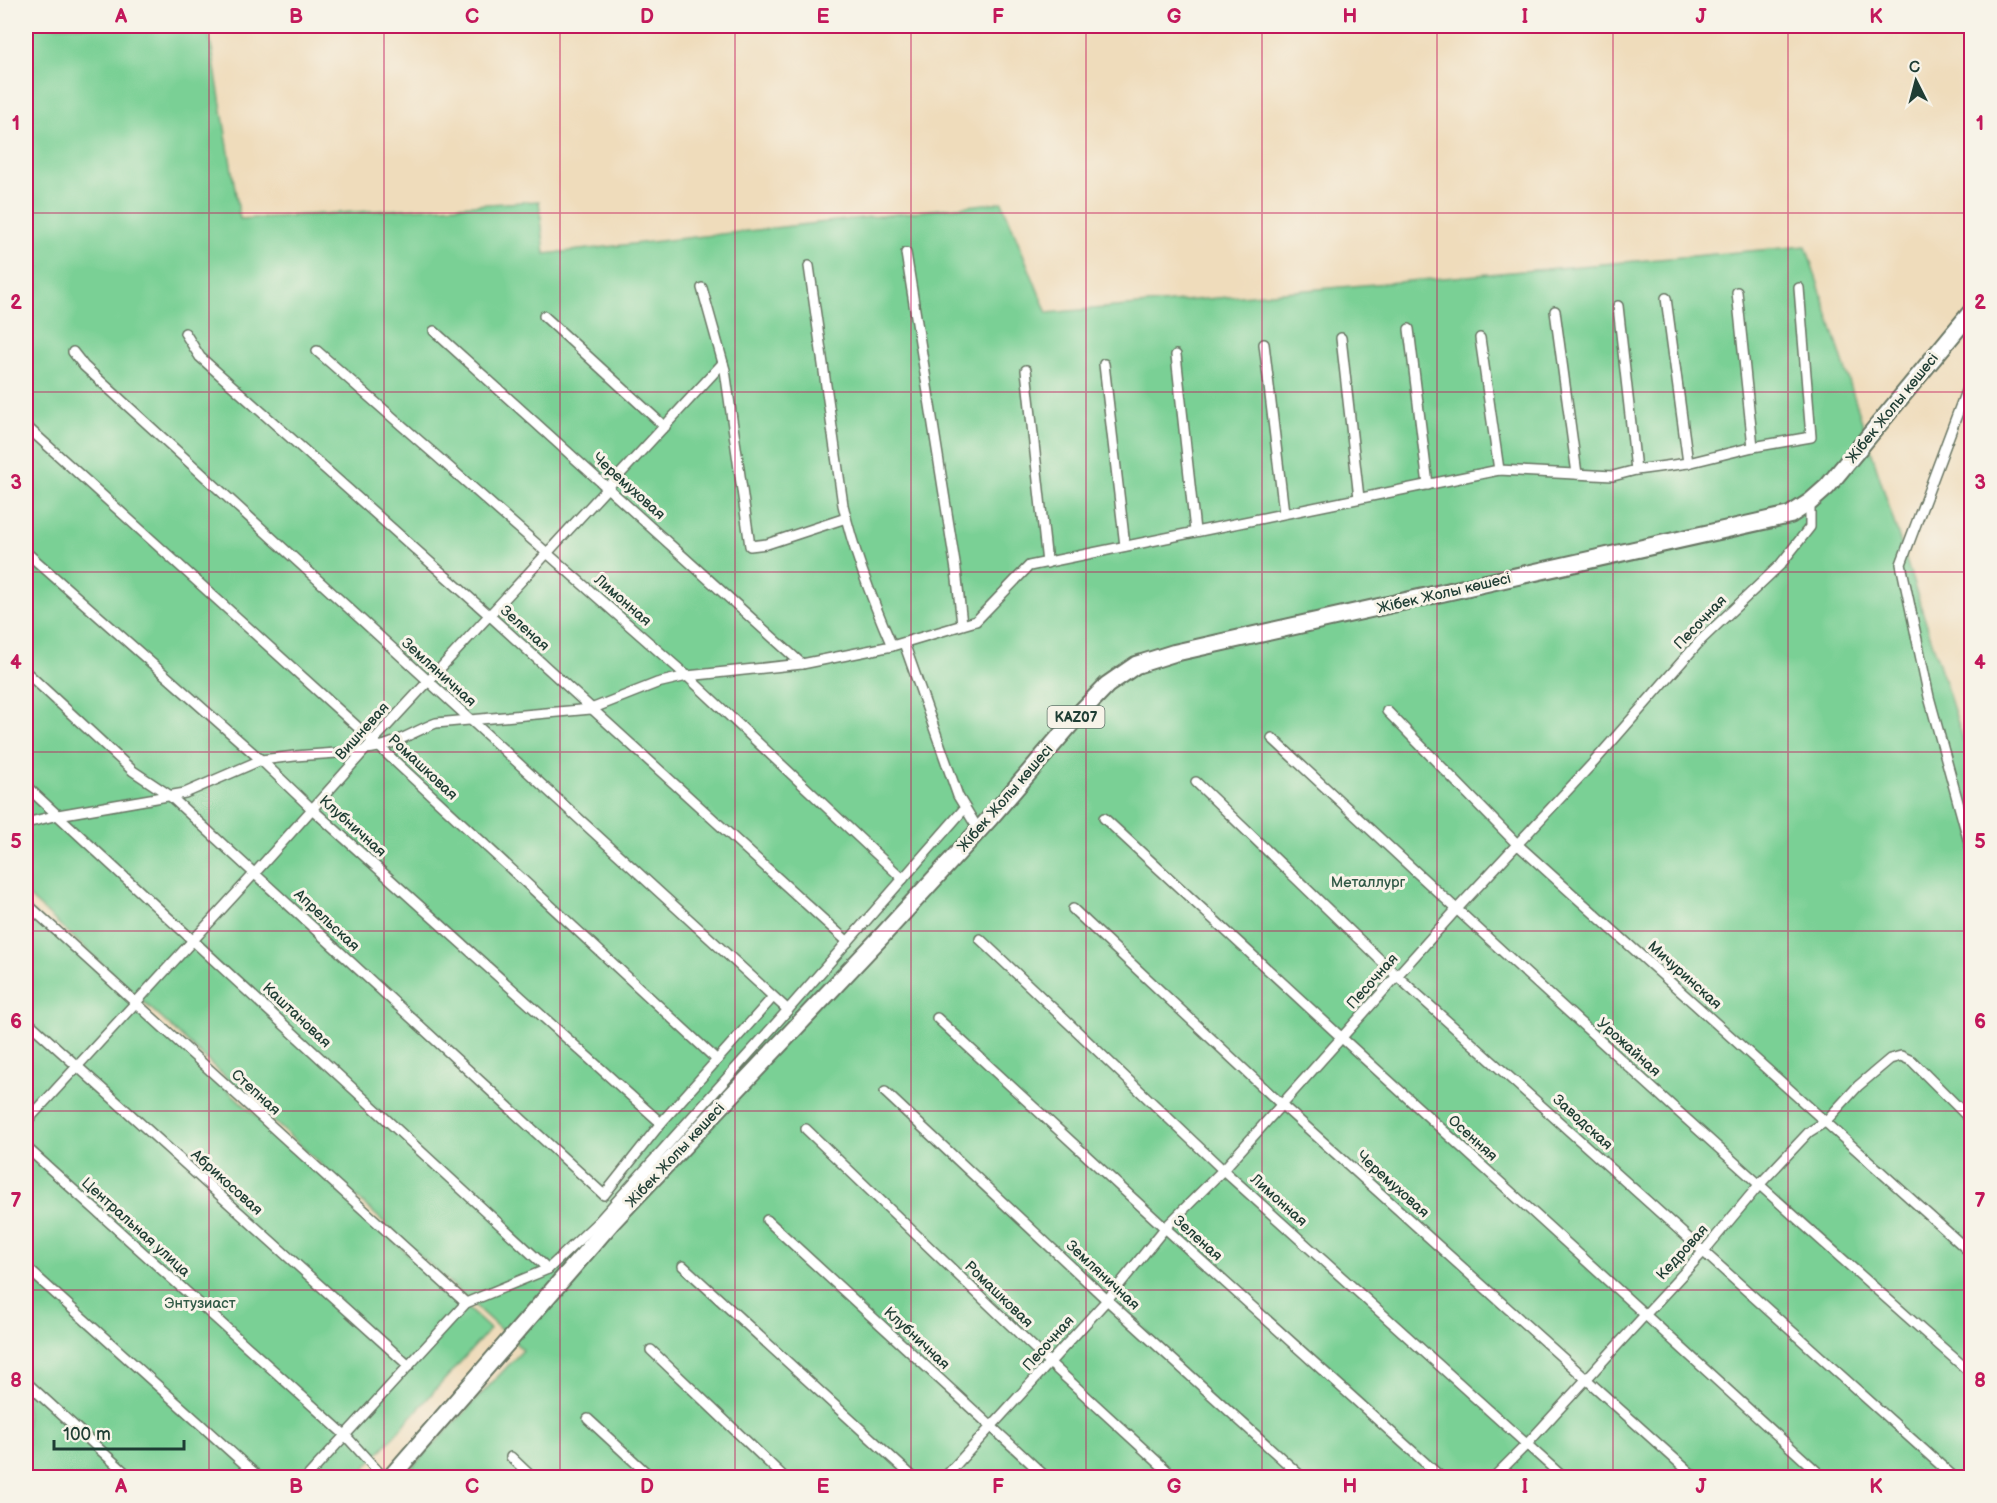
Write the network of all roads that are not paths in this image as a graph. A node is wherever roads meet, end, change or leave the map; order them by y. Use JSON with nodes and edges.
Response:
{"nodes":[{"id":1,"x":906,"y":253,"type":"dead end"},
{"id":2,"x":809,"y":266,"type":"dead end"},
{"id":3,"x":702,"y":288,"type":"dead end"},
{"id":4,"x":1800,"y":288,"type":"dead end"},
{"id":5,"x":1737,"y":292,"type":"dead end"},
{"id":6,"x":1666,"y":298,"type":"dead end"},
{"id":7,"x":1618,"y":306,"type":"dead end"},
{"id":8,"x":1555,"y":311,"type":"dead end"},
{"id":9,"x":1971,"y":311,"type":"edge"},
{"id":10,"x":544,"y":316,"type":"dead end"},
{"id":11,"x":1409,"y":329,"type":"dead end"},
{"id":12,"x":434,"y":331,"type":"dead end"},
{"id":13,"x":184,"y":333,"type":"dead end"},
{"id":14,"x":1341,"y":338,"type":"dead end"},
{"id":15,"x":1480,"y":338,"type":"dead end"},
{"id":16,"x":1264,"y":344,"type":"dead end"},
{"id":17,"x":317,"y":351,"type":"dead end"},
{"id":18,"x":73,"y":352,"type":"dead end"},
{"id":19,"x":1176,"y":355,"type":"dead end"},
{"id":20,"x":723,"y":363,"type":"junction"},
{"id":21,"x":1104,"y":364,"type":"dead end"},
{"id":22,"x":1026,"y":370,"type":"dead end"},
{"id":23,"x":1971,"y":375,"type":"edge"},
{"id":24,"x":26,"y":426,"type":"edge"},
{"id":25,"x":665,"y":427,"type":"junction"},
{"id":26,"x":1754,"y":447,"type":"junction"},
{"id":27,"x":1688,"y":463,"type":"junction"},
{"id":28,"x":1499,"y":470,"type":"junction"},
{"id":29,"x":1636,"y":470,"type":"junction"},
{"id":30,"x":1576,"y":474,"type":"junction"},
{"id":31,"x":1428,"y":484,"type":"junction"},
{"id":32,"x":608,"y":487,"type":"junction"},
{"id":33,"x":1359,"y":498,"type":"junction"},
{"id":34,"x":1810,"y":502,"type":"junction"},
{"id":35,"x":1284,"y":513,"type":"junction"},
{"id":36,"x":846,"y":518,"type":"junction"},
{"id":37,"x":1195,"y":531,"type":"junction"},
{"id":38,"x":1125,"y":546,"type":"junction"},
{"id":39,"x":26,"y":552,"type":"edge"},
{"id":40,"x":548,"y":554,"type":"junction"},
{"id":41,"x":1047,"y":563,"type":"junction"},
{"id":42,"x":489,"y":615,"type":"junction"},
{"id":43,"x":962,"y":624,"type":"junction"},
{"id":44,"x":904,"y":643,"type":"junction"},
{"id":45,"x":892,"y":646,"type":"junction"},
{"id":46,"x":802,"y":664,"type":"junction"},
{"id":47,"x":26,"y":672,"type":"edge"},
{"id":48,"x":687,"y":676,"type":"junction"},
{"id":49,"x":428,"y":682,"type":"junction"},
{"id":50,"x":591,"y":708,"type":"junction"},
{"id":51,"x":1387,"y":711,"type":"dead end"},
{"id":52,"x":470,"y":720,"type":"junction"},
{"id":53,"x":1272,"y":738,"type":"dead end"},
{"id":54,"x":371,"y":747,"type":"junction"},
{"id":55,"x":261,"y":760,"type":"junction"},
{"id":56,"x":1196,"y":782,"type":"dead end"},
{"id":57,"x":26,"y":786,"type":"edge"},
{"id":58,"x":169,"y":795,"type":"junction"},
{"id":59,"x":965,"y":808,"type":"junction"},
{"id":60,"x":312,"y":809,"type":"junction"},
{"id":61,"x":58,"y":815,"type":"junction"},
{"id":62,"x":1104,"y":818,"type":"dead end"},
{"id":63,"x":26,"y":823,"type":"edge"},
{"id":64,"x":978,"y":829,"type":"junction"},
{"id":65,"x":1518,"y":844,"type":"junction"},
{"id":66,"x":1971,"y":853,"type":"edge"},
{"id":67,"x":254,"y":874,"type":"junction"},
{"id":68,"x":903,"y":879,"type":"junction"},
{"id":69,"x":26,"y":903,"type":"edge"},
{"id":70,"x":1072,"y":909,"type":"dead end"},
{"id":71,"x":1456,"y":910,"type":"junction"},
{"id":72,"x":193,"y":939,"type":"junction"},
{"id":73,"x":980,"y":939,"type":"dead end"},
{"id":74,"x":848,"y":942,"type":"junction"},
{"id":75,"x":1398,"y":976,"type":"junction"},
{"id":76,"x":773,"y":997,"type":"junction"},
{"id":77,"x":136,"y":1003,"type":"junction"},
{"id":78,"x":788,"y":1010,"type":"junction"},
{"id":79,"x":937,"y":1018,"type":"dead end"},
{"id":80,"x":26,"y":1020,"type":"edge"},
{"id":81,"x":1342,"y":1038,"type":"junction"},
{"id":82,"x":717,"y":1060,"type":"junction"},
{"id":83,"x":76,"y":1066,"type":"junction"},
{"id":84,"x":885,"y":1092,"type":"dead end"},
{"id":85,"x":1282,"y":1105,"type":"junction"},
{"id":86,"x":1971,"y":1121,"type":"edge"},
{"id":87,"x":26,"y":1122,"type":"edge"},
{"id":88,"x":1825,"y":1122,"type":"junction"},
{"id":89,"x":661,"y":1123,"type":"junction"},
{"id":90,"x":806,"y":1129,"type":"dead end"},
{"id":91,"x":26,"y":1147,"type":"edge"},
{"id":92,"x":1223,"y":1170,"type":"junction"},
{"id":93,"x":1759,"y":1185,"type":"junction"},
{"id":94,"x":767,"y":1220,"type":"dead end"},
{"id":95,"x":1165,"y":1228,"type":"junction"},
{"id":96,"x":1704,"y":1251,"type":"junction"},
{"id":97,"x":1971,"y":1254,"type":"edge"},
{"id":98,"x":683,"y":1266,"type":"dead end"},
{"id":99,"x":26,"y":1267,"type":"edge"},
{"id":100,"x":548,"y":1269,"type":"junction"},
{"id":101,"x":1107,"y":1300,"type":"junction"},
{"id":102,"x":466,"y":1303,"type":"junction"},
{"id":103,"x":1645,"y":1315,"type":"junction"},
{"id":104,"x":651,"y":1350,"type":"dead end"},
{"id":105,"x":1050,"y":1363,"type":"junction"},
{"id":106,"x":409,"y":1366,"type":"junction"},
{"id":107,"x":1971,"y":1374,"type":"edge"},
{"id":108,"x":1587,"y":1378,"type":"junction"},
{"id":109,"x":26,"y":1382,"type":"edge"},
{"id":110,"x":588,"y":1419,"type":"dead end"},
{"id":111,"x":991,"y":1426,"type":"junction"},
{"id":112,"x":345,"y":1435,"type":"junction"},
{"id":113,"x":1527,"y":1444,"type":"junction"},
{"id":114,"x":511,"y":1457,"type":"dead end"},
{"id":115,"x":131,"y":1478,"type":"edge"},
{"id":116,"x":260,"y":1478,"type":"edge"},
{"id":117,"x":306,"y":1478,"type":"edge"},
{"id":118,"x":384,"y":1478,"type":"edge"},
{"id":119,"x":390,"y":1478,"type":"edge"},
{"id":120,"x":533,"y":1478,"type":"edge"},
{"id":121,"x":652,"y":1478,"type":"edge"},
{"id":122,"x":785,"y":1478,"type":"edge"},
{"id":123,"x":914,"y":1478,"type":"edge"},
{"id":124,"x":944,"y":1478,"type":"edge"},
{"id":125,"x":1047,"y":1478,"type":"edge"},
{"id":126,"x":1175,"y":1478,"type":"edge"},
{"id":127,"x":1302,"y":1478,"type":"edge"},
{"id":128,"x":1442,"y":1478,"type":"edge"},
{"id":129,"x":1493,"y":1478,"type":"edge"},
{"id":130,"x":1564,"y":1478,"type":"edge"},
{"id":131,"x":1696,"y":1478,"type":"edge"},
{"id":132,"x":1824,"y":1478,"type":"edge"},
{"id":133,"x":1955,"y":1478,"type":"edge"}],
"edges":[{"from":1,"to":43,"type":"street"},
{"from":2,"to":36,"type":"street"},
{"from":3,"to":20,"type":"street"},
{"from":4,"to":26,"type":"street"},
{"from":5,"to":26,"type":"street"},
{"from":6,"to":27,"type":"street"},
{"from":7,"to":29,"type":"street"},
{"from":8,"to":30,"type":"street"},
{"from":9,"to":34,"type":"highway","name":"Жібек Жолы көшесі","number":"KAZ07"},
{"from":10,"to":25,"type":"street"},
{"from":11,"to":31,"type":"street"},
{"from":12,"to":32,"type":"street","name":"Черемуховая"},
{"from":13,"to":42,"type":"street","name":"Зеленая"},
{"from":14,"to":33,"type":"street"},
{"from":15,"to":28,"type":"street"},
{"from":16,"to":35,"type":"street"},
{"from":17,"to":40,"type":"street","name":"Лимонная"},
{"from":18,"to":49,"type":"street","name":"Земляничная"},
{"from":19,"to":37,"type":"street"},
{"from":20,"to":25,"type":"street","name":"Вишневая"},
{"from":20,"to":36,"type":"street"},
{"from":21,"to":38,"type":"street"},
{"from":22,"to":41,"type":"street"},
{"from":23,"to":66,"type":"street"},
{"from":24,"to":54,"type":"street","name":"Ромашковая"},
{"from":25,"to":32,"type":"street","name":"Вишневая"},
{"from":26,"to":27,"type":"street"},
{"from":27,"to":29,"type":"street"},
{"from":28,"to":30,"type":"street"},
{"from":28,"to":31,"type":"street"},
{"from":29,"to":30,"type":"street"},
{"from":31,"to":33,"type":"street"},
{"from":32,"to":40,"type":"street","name":"Вишневая"},
{"from":32,"to":46,"type":"street","name":"Черемуховая"},
{"from":33,"to":35,"type":"street"},
{"from":34,"to":64,"type":"highway","name":"Жібек Жолы көшесі","number":"KAZ07"},
{"from":34,"to":65,"type":"street","name":"Песочная"},
{"from":35,"to":37,"type":"street"},
{"from":36,"to":45,"type":"street"},
{"from":37,"to":38,"type":"street"},
{"from":38,"to":41,"type":"street"},
{"from":39,"to":55,"type":"street","name":"Клубничная"},
{"from":40,"to":42,"type":"street","name":"Вишневая"},
{"from":40,"to":48,"type":"street","name":"Лимонная"},
{"from":41,"to":43,"type":"street"},
{"from":42,"to":49,"type":"street","name":"Вишневая"},
{"from":42,"to":50,"type":"street","name":"Зеленая"},
{"from":43,"to":44,"type":"street"},
{"from":44,"to":45,"type":"street"},
{"from":44,"to":59,"type":"street"},
{"from":45,"to":46,"type":"street"},
{"from":46,"to":48,"type":"street"},
{"from":47,"to":58,"type":"street","name":"Апрельская"},
{"from":48,"to":50,"type":"street"},
{"from":48,"to":68,"type":"street","name":"Лимонная"},
{"from":49,"to":52,"type":"street","name":"Земляничная"},
{"from":49,"to":54,"type":"street","name":"Вишневая"},
{"from":50,"to":52,"type":"street"},
{"from":50,"to":74,"type":"street","name":"Зеленая"},
{"from":51,"to":65,"type":"street","name":"Мичуринская"},
{"from":52,"to":54,"type":"street"},
{"from":52,"to":76,"type":"street","name":"Земляничная"},
{"from":53,"to":71,"type":"street","name":"Урожайная"},
{"from":54,"to":55,"type":"street"},
{"from":54,"to":60,"type":"street","name":"Вишневая"},
{"from":54,"to":82,"type":"street","name":"Ромашковая"},
{"from":55,"to":58,"type":"street"},
{"from":55,"to":60,"type":"street","name":"Клубничная"},
{"from":56,"to":75,"type":"street","name":"Заводская"},
{"from":57,"to":61,"type":"street","name":"Каштановая"},
{"from":58,"to":61,"type":"street"},
{"from":58,"to":67,"type":"street","name":"Апрельская"},
{"from":59,"to":64,"type":"street"},
{"from":59,"to":68,"type":"street"},
{"from":60,"to":67,"type":"street","name":"Вишневая"},
{"from":60,"to":89,"type":"street","name":"Клубничная"},
{"from":61,"to":63,"type":"street"},
{"from":61,"to":72,"type":"street","name":"Каштановая"},
{"from":62,"to":81,"type":"street","name":"Осенняя"},
{"from":64,"to":119,"type":"highway","name":"Жібек Жолы көшесі","number":"KAZ07"},
{"from":65,"to":71,"type":"street","name":"Песочная"},
{"from":65,"to":88,"type":"street","name":"Мичуринская"},
{"from":67,"to":72,"type":"street","name":"Вишневая"},
{"from":67,"to":89,"type":"street","name":"Апрельская"},
{"from":68,"to":74,"type":"street"},
{"from":69,"to":77,"type":"street","name":"Степная"},
{"from":70,"to":85,"type":"street","name":"Черемуховая"},
{"from":71,"to":75,"type":"street","name":"Песочная"},
{"from":71,"to":93,"type":"street","name":"Урожайная"},
{"from":72,"to":77,"type":"street","name":"Вишневая"},
{"from":72,"to":100,"type":"street","name":"Каштановая"},
{"from":73,"to":92,"type":"street","name":"Лимонная"},
{"from":74,"to":78,"type":"street"},
{"from":75,"to":81,"type":"street","name":"Песочная"},
{"from":75,"to":96,"type":"street","name":"Заводская"},
{"from":76,"to":78,"type":"street","name":"Земляничная"},
{"from":76,"to":82,"type":"street"},
{"from":77,"to":83,"type":"street","name":"Вишневая"},
{"from":77,"to":102,"type":"street","name":"Степная"},
{"from":78,"to":100,"type":"street"},
{"from":79,"to":95,"type":"street","name":"Зеленая"},
{"from":80,"to":83,"type":"street","name":"Абрикосовая"},
{"from":81,"to":85,"type":"street","name":"Песочная"},
{"from":81,"to":103,"type":"street","name":"Осенняя"},
{"from":82,"to":89,"type":"street"},
{"from":83,"to":87,"type":"street","name":"Вишневая"},
{"from":83,"to":106,"type":"street","name":"Абрикосовая"},
{"from":84,"to":101,"type":"street","name":"Земляничная"},
{"from":85,"to":92,"type":"street","name":"Песочная"},
{"from":85,"to":108,"type":"street","name":"Черемуховая"},
{"from":86,"to":88,"type":"street","name":"Кедровая"},
{"from":88,"to":93,"type":"street","name":"Кедровая"},
{"from":88,"to":97,"type":"street","name":"Мичуринская"},
{"from":90,"to":105,"type":"street","name":"Ромашковая"},
{"from":91,"to":112,"type":"street","name":"Центральная улица"},
{"from":92,"to":95,"type":"street","name":"Песочная"},
{"from":92,"to":113,"type":"street","name":"Лимонная"},
{"from":93,"to":96,"type":"street","name":"Кедровая"},
{"from":93,"to":107,"type":"street","name":"Урожайная"},
{"from":94,"to":111,"type":"street","name":"Клубничная"},
{"from":95,"to":101,"type":"street","name":"Песочная"},
{"from":95,"to":128,"type":"street","name":"Зеленая"},
{"from":96,"to":103,"type":"street","name":"Кедровая"},
{"from":96,"to":133,"type":"street","name":"Заводская"},
{"from":98,"to":123,"type":"street"},
{"from":99,"to":116,"type":"street"},
{"from":100,"to":102,"type":"street"},
{"from":101,"to":105,"type":"street","name":"Песочная"},
{"from":101,"to":127,"type":"street","name":"Земляничная"},
{"from":102,"to":106,"type":"street"},
{"from":103,"to":108,"type":"street","name":"Кедровая"},
{"from":103,"to":132,"type":"street","name":"Осенняя"},
{"from":104,"to":122,"type":"street"},
{"from":105,"to":111,"type":"street","name":"Песочная"},
{"from":105,"to":126,"type":"street","name":"Ромашковая"},
{"from":106,"to":112,"type":"street"},
{"from":108,"to":113,"type":"street","name":"Кедровая"},
{"from":108,"to":131,"type":"street","name":"Черемуховая"},
{"from":109,"to":115,"type":"street"},
{"from":110,"to":121,"type":"street"},
{"from":111,"to":124,"type":"street","name":"Песочная"},
{"from":111,"to":125,"type":"street","name":"Клубничная"},
{"from":112,"to":117,"type":"street"},
{"from":112,"to":118,"type":"street","name":"Центральная улица"},
{"from":113,"to":129,"type":"street","name":"Кедровая"},
{"from":113,"to":130,"type":"street","name":"Лимонная"},
{"from":114,"to":120,"type":"street"}]}
